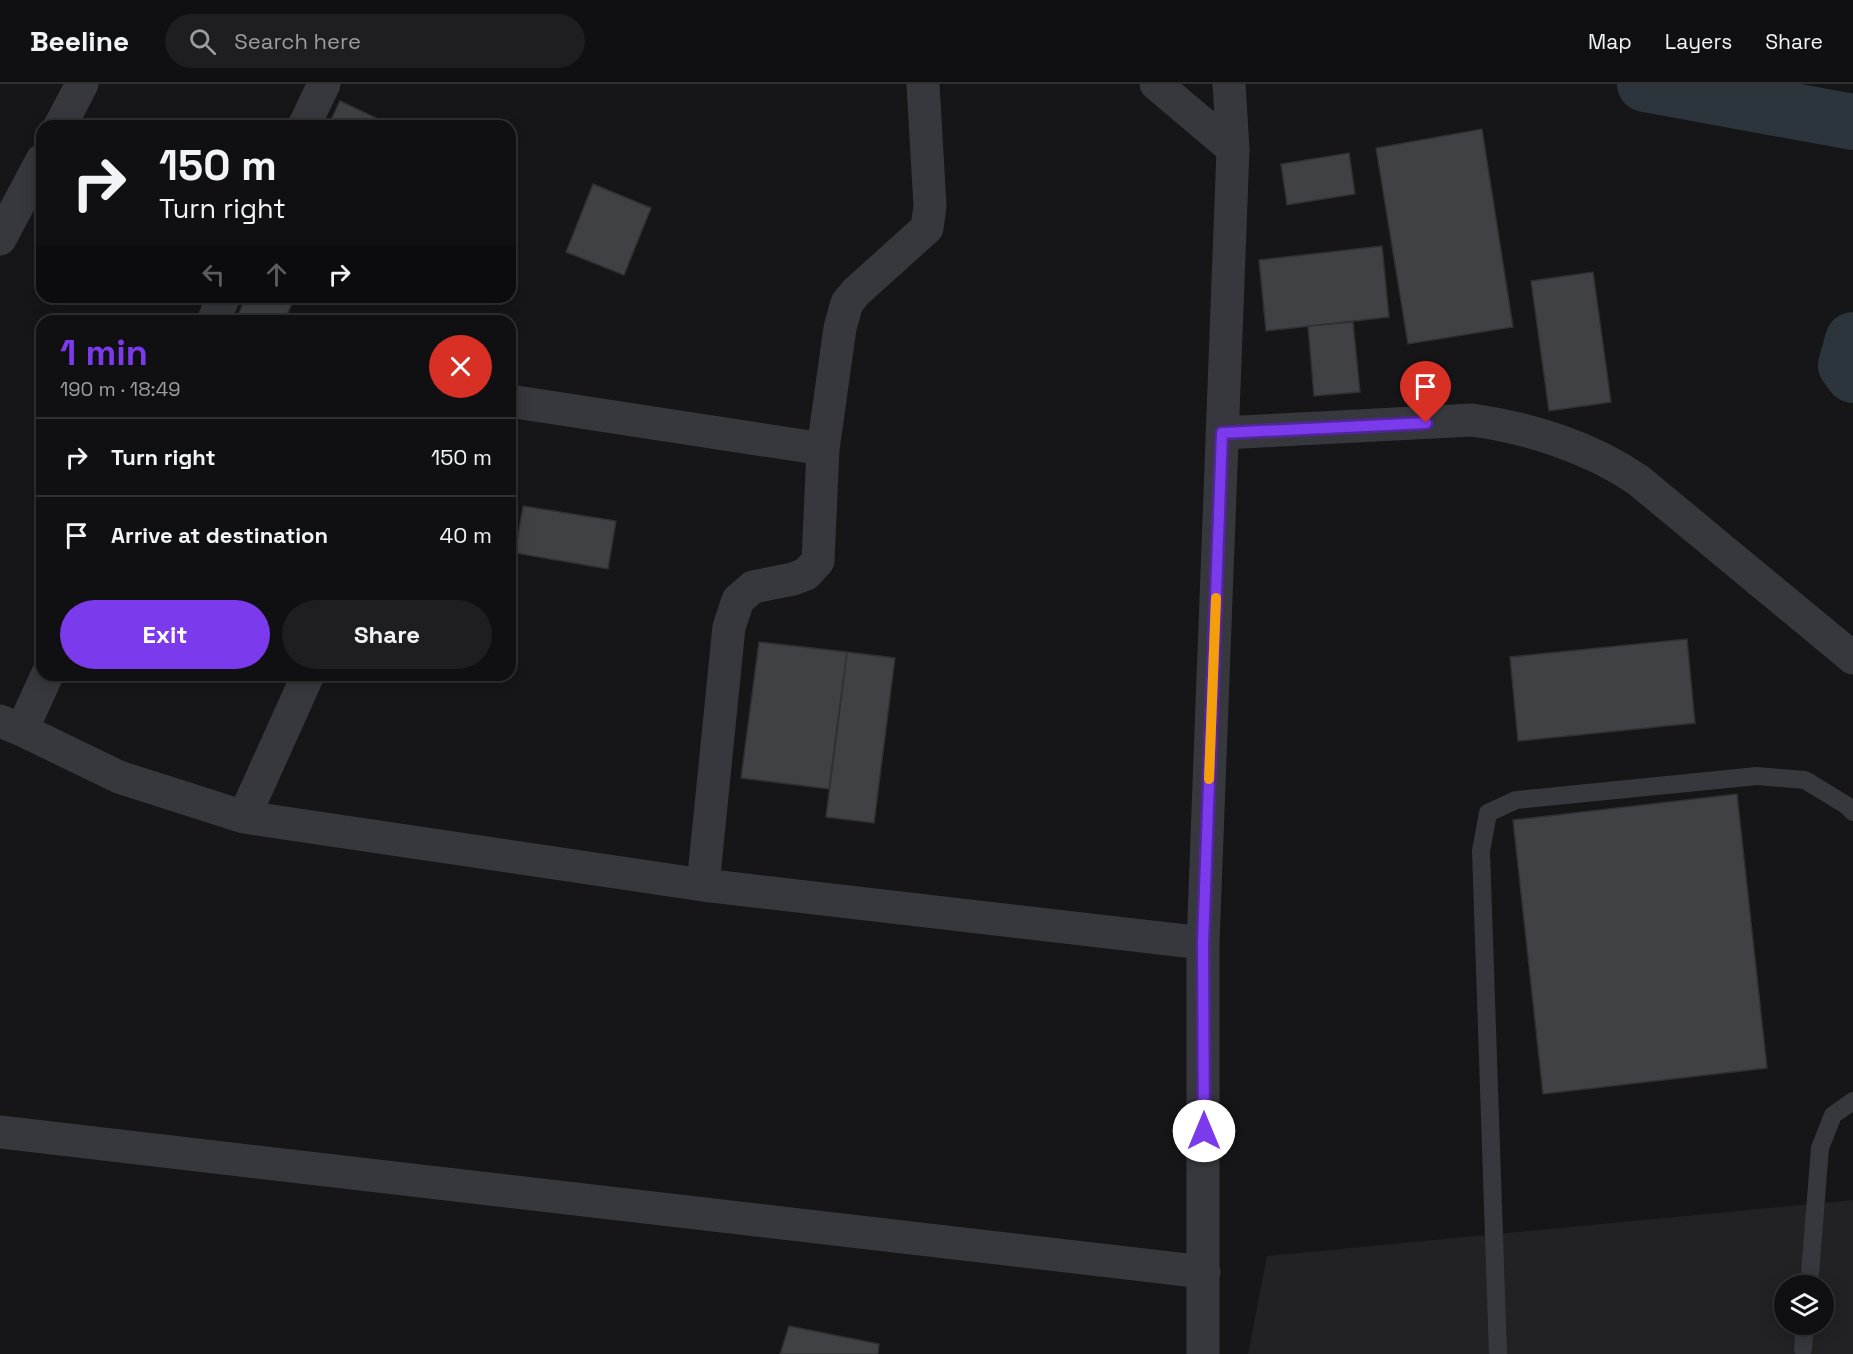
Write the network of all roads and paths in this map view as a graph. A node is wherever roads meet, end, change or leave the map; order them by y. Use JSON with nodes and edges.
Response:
{"nodes":[{"id":1,"x":82,"y":84,"type":"edge"},
{"id":2,"x":324,"y":84,"type":"edge"},
{"id":3,"x":922,"y":84,"type":"edge"},
{"id":4,"x":1156,"y":84,"type":"edge"},
{"id":5,"x":1230,"y":97,"type":"edge"},
{"id":6,"x":63,"y":120,"type":"edge"},
{"id":7,"x":307,"y":120,"type":"edge"},
{"id":8,"x":1233,"y":149,"type":"junction"},
{"id":9,"x":36,"y":171,"type":"edge"},
{"id":10,"x":0,"y":239,"type":"edge"},
{"id":11,"x":516,"y":402,"type":"edge"},
{"id":12,"x":1222,"y":433,"type":"junction"},
{"id":13,"x":823,"y":449,"type":"junction"},
{"id":14,"x":1853,"y":658,"type":"edge"},
{"id":15,"x":43,"y":681,"type":"edge"},
{"id":16,"x":305,"y":681,"type":"edge"},
{"id":17,"x":11,"y":726,"type":"edge"},
{"id":18,"x":1853,"y":812,"type":"edge"},
{"id":19,"x":244,"y":817,"type":"junction"},
{"id":20,"x":703,"y":885,"type":"junction"},
{"id":21,"x":1203,"y":943,"type":"junction"},
{"id":22,"x":1853,"y":1101,"type":"edge"},
{"id":23,"x":0,"y":1132,"type":"edge"},
{"id":24,"x":1204,"y":1272,"type":"junction"},
{"id":25,"x":1810,"y":1275,"type":"edge"},
{"id":26,"x":1804,"y":1335,"type":"edge"},
{"id":27,"x":1803,"y":1349,"type":"dead end"},
{"id":28,"x":1203,"y":1354,"type":"edge"},
{"id":29,"x":1498,"y":1354,"type":"edge"}],
"edges":[{"from":1,"to":6,"type":"street"},
{"from":2,"to":7,"type":"street"},
{"from":3,"to":13,"type":"street"},
{"from":4,"to":8,"type":"street"},
{"from":5,"to":8,"type":"street"},
{"from":8,"to":12,"type":"street"},
{"from":9,"to":10,"type":"street"},
{"from":11,"to":13,"type":"street"},
{"from":12,"to":14,"type":"street"},
{"from":12,"to":21,"type":"street"},
{"from":13,"to":20,"type":"street"},
{"from":15,"to":17,"type":"street"},
{"from":16,"to":19,"type":"street"},
{"from":17,"to":19,"type":"street"},
{"from":18,"to":29,"type":"lane"},
{"from":19,"to":20,"type":"street"},
{"from":20,"to":21,"type":"street"},
{"from":21,"to":24,"type":"street"},
{"from":22,"to":25,"type":"lane"},
{"from":23,"to":24,"type":"street"},
{"from":24,"to":28,"type":"street"},
{"from":26,"to":27,"type":"lane"}]}
